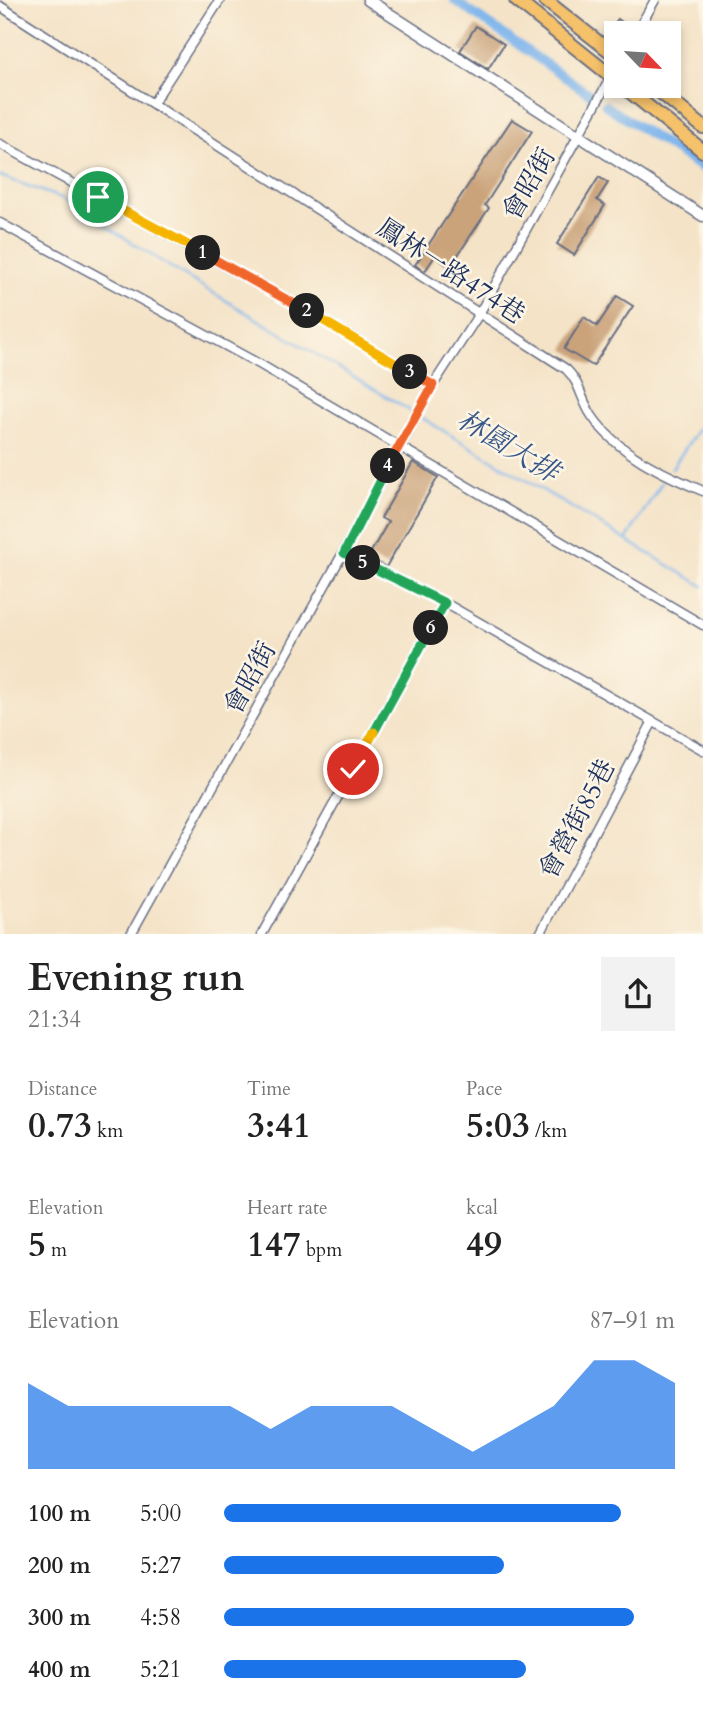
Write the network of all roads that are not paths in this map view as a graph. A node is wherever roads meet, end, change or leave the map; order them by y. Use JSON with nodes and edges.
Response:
{"nodes":[{"id":1,"x":220,"y":0,"type":"edge"},
{"id":2,"x":368,"y":0,"type":"edge"},
{"id":3,"x":516,"y":0,"type":"edge"},
{"id":4,"x":545,"y":0,"type":"edge"},
{"id":5,"x":655,"y":0,"type":"edge"},
{"id":6,"x":0,"y":5,"type":"edge"},
{"id":7,"x":643,"y":21,"type":"edge"},
{"id":8,"x":604,"y":47,"type":"edge"},
{"id":9,"x":604,"y":66,"type":"edge"},
{"id":10,"x":604,"y":92,"type":"edge"},
{"id":11,"x":639,"y":98,"type":"edge"},
{"id":12,"x":668,"y":98,"type":"edge"},
{"id":13,"x":153,"y":103,"type":"junction"},
{"id":14,"x":703,"y":127,"type":"edge"},
{"id":15,"x":580,"y":136,"type":"junction"},
{"id":16,"x":0,"y":144,"type":"edge"},
{"id":17,"x":703,"y":151,"type":"edge"},
{"id":18,"x":703,"y":216,"type":"edge"},
{"id":19,"x":0,"y":223,"type":"edge"},
{"id":20,"x":479,"y":314,"type":"junction"},
{"id":21,"x":431,"y":388,"type":"junction"},
{"id":22,"x":400,"y":443,"type":"junction"},
{"id":23,"x":703,"y":491,"type":"edge"},
{"id":24,"x":344,"y":553,"type":"junction"},
{"id":25,"x":445,"y":603,"type":"junction"},
{"id":26,"x":703,"y":625,"type":"edge"},
{"id":27,"x":652,"y":723,"type":"junction"},
{"id":28,"x":703,"y":750,"type":"edge"},
{"id":29,"x":131,"y":934,"type":"edge"},
{"id":30,"x":262,"y":934,"type":"edge"},
{"id":31,"x":540,"y":934,"type":"edge"}],
"edges":[{"from":1,"to":13,"type":"street"},
{"from":2,"to":15,"type":"street"},
{"from":3,"to":9,"type":"main road"},
{"from":4,"to":8,"type":"main road"},
{"from":5,"to":7,"type":"street"},
{"from":6,"to":13,"type":"street","name":"鳳林一路474巷"},
{"from":10,"to":15,"type":"street","name":"會昭街"},
{"from":11,"to":17,"type":"main road"},
{"from":12,"to":14,"type":"main road"},
{"from":13,"to":20,"type":"street","name":"鳳林一路474巷"},
{"from":15,"to":18,"type":"street"},
{"from":15,"to":20,"type":"street","name":"會昭街"},
{"from":16,"to":21,"type":"street"},
{"from":19,"to":22,"type":"street"},
{"from":20,"to":21,"type":"street","name":"會昭街"},
{"from":20,"to":23,"type":"street","name":"鳳林一路474巷"},
{"from":21,"to":22,"type":"street","name":"會昭街"},
{"from":22,"to":24,"type":"street","name":"會昭街"},
{"from":22,"to":26,"type":"street"},
{"from":24,"to":25,"type":"street"},
{"from":24,"to":29,"type":"street","name":"會昭街"},
{"from":25,"to":27,"type":"street"},
{"from":25,"to":30,"type":"street"},
{"from":27,"to":28,"type":"street"},
{"from":27,"to":31,"type":"street","name":"會營街85巷"}]}
